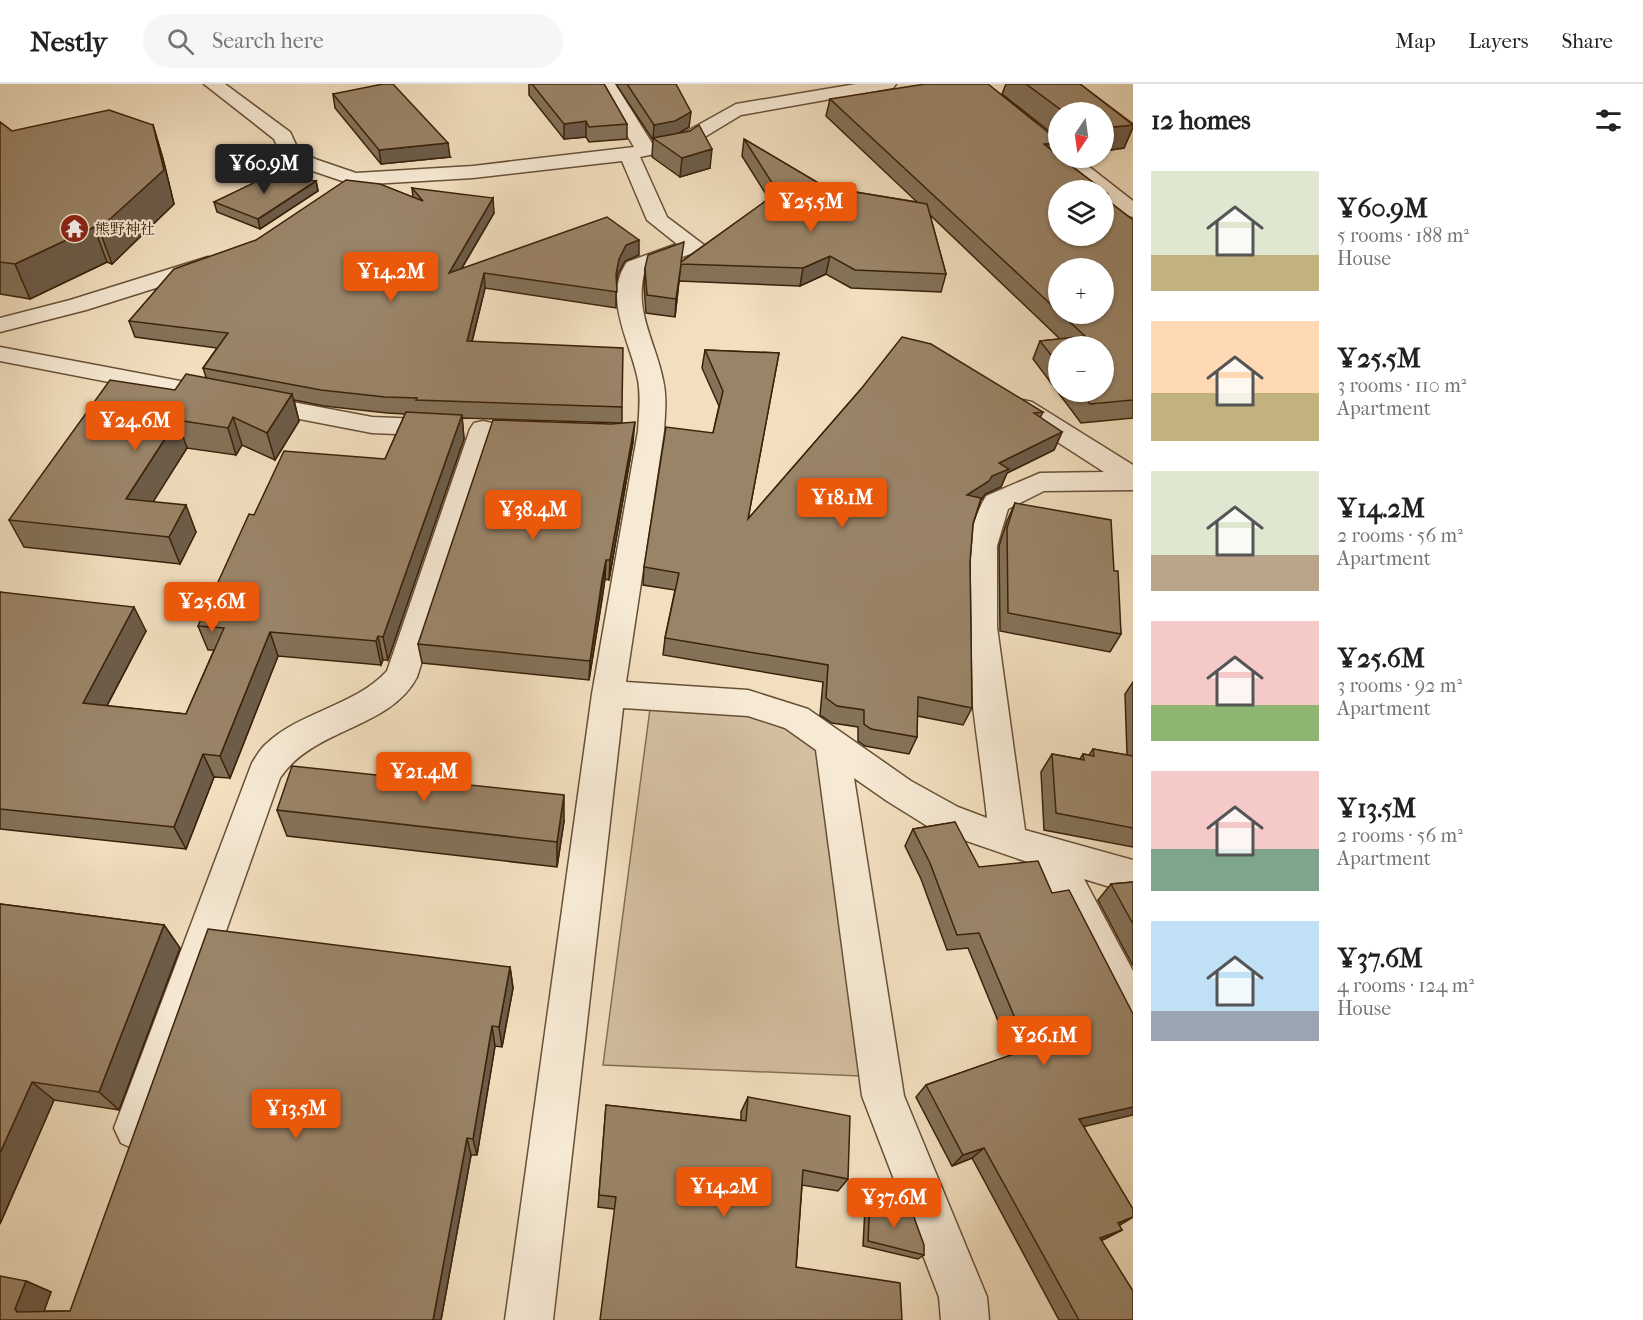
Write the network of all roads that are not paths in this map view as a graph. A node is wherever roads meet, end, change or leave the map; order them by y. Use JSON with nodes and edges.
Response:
{"nodes":[{"id":1,"x":213,"y":84,"type":"edge"},
{"id":2,"x":606,"y":84,"type":"edge"},
{"id":3,"x":887,"y":84,"type":"edge"},
{"id":4,"x":637,"y":152,"type":"junction"},
{"id":5,"x":1079,"y":168,"type":"edge"},
{"id":6,"x":354,"y":179,"type":"junction"},
{"id":7,"x":335,"y":192,"type":"edge"},
{"id":8,"x":1133,"y":211,"type":"edge"},
{"id":9,"x":228,"y":257,"type":"edge"},
{"id":10,"x":0,"y":325,"type":"edge"},
{"id":11,"x":0,"y":354,"type":"edge"},
{"id":12,"x":1006,"y":397,"type":"edge"},
{"id":13,"x":1133,"y":479,"type":"edge"},
{"id":14,"x":609,"y":694,"type":"junction"},
{"id":15,"x":832,"y":746,"type":"junction"},
{"id":16,"x":1008,"y":841,"type":"junction"},
{"id":17,"x":1051,"y":853,"type":"junction"},
{"id":18,"x":1133,"y":877,"type":"edge"},
{"id":19,"x":1133,"y":1012,"type":"edge"},
{"id":20,"x":123,"y":1164,"type":"edge"},
{"id":21,"x":528,"y":1320,"type":"edge"},
{"id":22,"x":965,"y":1320,"type":"edge"}],
"edges":[{"from":1,"to":6,"type":"street"},
{"from":2,"to":4,"type":"street"},
{"from":3,"to":4,"type":"street"},
{"from":4,"to":6,"type":"street"},
{"from":4,"to":14,"type":"street"},
{"from":5,"to":8,"type":"street"},
{"from":6,"to":7,"type":"street"},
{"from":9,"to":10,"type":"street"},
{"from":11,"to":20,"type":"street"},
{"from":12,"to":13,"type":"street"},
{"from":13,"to":16,"type":"street"},
{"from":14,"to":15,"type":"street"},
{"from":14,"to":21,"type":"street"},
{"from":15,"to":16,"type":"street"},
{"from":15,"to":22,"type":"street"},
{"from":16,"to":17,"type":"street"},
{"from":17,"to":18,"type":"street"},
{"from":17,"to":19,"type":"street"}]}
